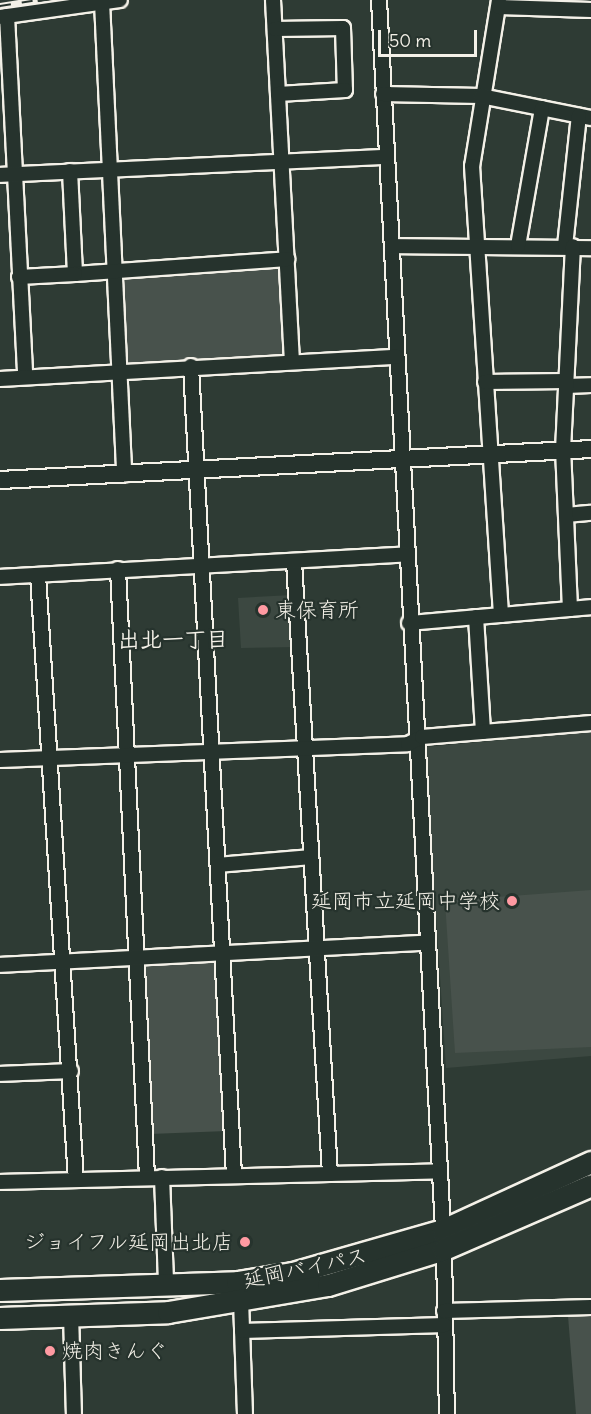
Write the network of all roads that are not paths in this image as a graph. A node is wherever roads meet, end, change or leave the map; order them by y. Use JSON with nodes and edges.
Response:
{"nodes":[{"id":1,"x":120,"y":0,"type":"edge"},
{"id":2,"x":273,"y":0,"type":"edge"},
{"id":3,"x":379,"y":0,"type":"edge"},
{"id":4,"x":102,"y":2,"type":"junction"},
{"id":5,"x":499,"y":3,"type":"edge"},
{"id":6,"x":591,"y":10,"type":"edge"},
{"id":7,"x":3,"y":16,"type":"edge"},
{"id":8,"x":275,"y":29,"type":"junction"},
{"id":9,"x":278,"y":94,"type":"junction"},
{"id":10,"x":383,"y":94,"type":"junction"},
{"id":11,"x":481,"y":96,"type":"junction"},
{"id":12,"x":542,"y":108,"type":"junction"},
{"id":13,"x":585,"y":117,"type":"edge"},
{"id":14,"x":386,"y":157,"type":"junction"},
{"id":15,"x":282,"y":160,"type":"junction"},
{"id":16,"x":110,"y":168,"type":"junction"},
{"id":17,"x":70,"y":171,"type":"junction"},
{"id":18,"x":7,"y":174,"type":"edge"},
{"id":19,"x":476,"y":245,"type":"junction"},
{"id":20,"x":392,"y":246,"type":"junction"},
{"id":21,"x":518,"y":246,"type":"junction"},
{"id":22,"x":569,"y":246,"type":"junction"},
{"id":23,"x":591,"y":248,"type":"edge"},
{"id":24,"x":286,"y":259,"type":"junction"},
{"id":25,"x":114,"y":270,"type":"junction"},
{"id":26,"x":75,"y":274,"type":"junction"},
{"id":27,"x":20,"y":277,"type":"junction"},
{"id":28,"x":396,"y":357,"type":"junction"},
{"id":29,"x":292,"y":360,"type":"junction"},
{"id":30,"x":191,"y":366,"type":"junction"},
{"id":31,"x":118,"y":371,"type":"junction"},
{"id":32,"x":25,"y":377,"type":"junction"},
{"id":33,"x":0,"y":379,"type":"edge"},
{"id":34,"x":485,"y":382,"type":"junction"},
{"id":35,"x":566,"y":383,"type":"junction"},
{"id":36,"x":591,"y":385,"type":"edge"},
{"id":37,"x":591,"y":449,"type":"edge"},
{"id":38,"x":563,"y":450,"type":"junction"},
{"id":39,"x":490,"y":455,"type":"junction"},
{"id":40,"x":402,"y":461,"type":"junction"},
{"id":41,"x":199,"y":470,"type":"junction"},
{"id":42,"x":124,"y":474,"type":"junction"},
{"id":43,"x":0,"y":480,"type":"edge"},
{"id":44,"x":591,"y":513,"type":"edge"},
{"id":45,"x":566,"y":515,"type":"junction"},
{"id":46,"x":406,"y":554,"type":"junction"},
{"id":47,"x":294,"y":561,"type":"junction"},
{"id":48,"x":202,"y":565,"type":"junction"},
{"id":49,"x":118,"y":569,"type":"junction"},
{"id":50,"x":38,"y":575,"type":"junction"},
{"id":51,"x":0,"y":577,"type":"edge"},
{"id":52,"x":591,"y":607,"type":"edge"},
{"id":53,"x":570,"y":609,"type":"junction"},
{"id":54,"x":501,"y":615,"type":"junction"},
{"id":55,"x":476,"y":617,"type":"junction"},
{"id":56,"x":409,"y":623,"type":"junction"},
{"id":57,"x":591,"y":723,"type":"edge"},
{"id":58,"x":483,"y":732,"type":"junction"},
{"id":59,"x":415,"y":741,"type":"junction"},
{"id":60,"x":305,"y":748,"type":"junction"},
{"id":61,"x":213,"y":753,"type":"junction"},
{"id":62,"x":126,"y":754,"type":"junction"},
{"id":63,"x":52,"y":758,"type":"junction"},
{"id":64,"x":0,"y":760,"type":"edge"},
{"id":65,"x":311,"y":857,"type":"junction"},
{"id":66,"x":218,"y":865,"type":"junction"},
{"id":67,"x":426,"y":943,"type":"junction"},
{"id":68,"x":316,"y":950,"type":"junction"},
{"id":69,"x":223,"y":954,"type":"junction"},
{"id":70,"x":137,"y":958,"type":"junction"},
{"id":71,"x":66,"y":962,"type":"junction"},
{"id":72,"x":0,"y":965,"type":"edge"},
{"id":73,"x":71,"y":1071,"type":"junction"},
{"id":74,"x":0,"y":1074,"type":"edge"},
{"id":75,"x":591,"y":1162,"type":"edge"},
{"id":76,"x":437,"y":1171,"type":"junction"},
{"id":77,"x":330,"y":1174,"type":"junction"},
{"id":78,"x":234,"y":1176,"type":"junction"},
{"id":79,"x":147,"y":1178,"type":"junction"},
{"id":80,"x":162,"y":1178,"type":"junction"},
{"id":81,"x":76,"y":1180,"type":"junction"},
{"id":82,"x":0,"y":1182,"type":"edge"},
{"id":83,"x":591,"y":1185,"type":"edge"},
{"id":84,"x":443,"y":1239,"type":"junction"},
{"id":85,"x":166,"y":1283,"type":"junction"},
{"id":86,"x":0,"y":1290,"type":"edge"},
{"id":87,"x":241,"y":1300,"type":"junction"},
{"id":88,"x":591,"y":1307,"type":"edge"},
{"id":89,"x":71,"y":1315,"type":"junction"},
{"id":90,"x":0,"y":1317,"type":"edge"},
{"id":91,"x":445,"y":1318,"type":"junction"},
{"id":92,"x":242,"y":1331,"type":"junction"},
{"id":93,"x":74,"y":1414,"type":"edge"},
{"id":94,"x":245,"y":1414,"type":"edge"},
{"id":95,"x":447,"y":1414,"type":"edge"}],
"edges":[{"from":1,"to":4,"type":"street"},
{"from":2,"to":8,"type":"street"},
{"from":3,"to":10,"type":"street"},
{"from":4,"to":7,"type":"street"},
{"from":4,"to":16,"type":"street"},
{"from":5,"to":6,"type":"street"},
{"from":5,"to":11,"type":"street"},
{"from":7,"to":18,"type":"street"},
{"from":8,"to":9,"type":"street"},
{"from":8,"to":9,"type":"street"},
{"from":9,"to":15,"type":"street"},
{"from":10,"to":11,"type":"street"},
{"from":10,"to":14,"type":"street"},
{"from":11,"to":12,"type":"street"},
{"from":11,"to":19,"type":"street"},
{"from":12,"to":13,"type":"street"},
{"from":12,"to":21,"type":"street"},
{"from":13,"to":22,"type":"street"},
{"from":14,"to":15,"type":"street"},
{"from":14,"to":20,"type":"street"},
{"from":15,"to":16,"type":"street"},
{"from":15,"to":24,"type":"street"},
{"from":16,"to":17,"type":"street"},
{"from":16,"to":25,"type":"street"},
{"from":17,"to":18,"type":"street"},
{"from":17,"to":26,"type":"street"},
{"from":18,"to":27,"type":"street"},
{"from":19,"to":20,"type":"street"},
{"from":19,"to":21,"type":"street"},
{"from":19,"to":34,"type":"street"},
{"from":20,"to":28,"type":"street"},
{"from":21,"to":22,"type":"street"},
{"from":22,"to":23,"type":"street"},
{"from":22,"to":35,"type":"street"},
{"from":24,"to":25,"type":"street"},
{"from":24,"to":29,"type":"street"},
{"from":25,"to":26,"type":"street"},
{"from":25,"to":31,"type":"street"},
{"from":26,"to":27,"type":"street"},
{"from":27,"to":32,"type":"street"},
{"from":28,"to":29,"type":"street"},
{"from":28,"to":40,"type":"street"},
{"from":29,"to":30,"type":"street"},
{"from":30,"to":31,"type":"street"},
{"from":30,"to":41,"type":"street"},
{"from":31,"to":32,"type":"street"},
{"from":31,"to":42,"type":"street"},
{"from":32,"to":33,"type":"street"},
{"from":34,"to":35,"type":"street"},
{"from":34,"to":39,"type":"street"},
{"from":35,"to":36,"type":"street"},
{"from":35,"to":38,"type":"street"},
{"from":37,"to":38,"type":"street"},
{"from":38,"to":39,"type":"street"},
{"from":38,"to":45,"type":"street"},
{"from":39,"to":40,"type":"street"},
{"from":39,"to":54,"type":"street"},
{"from":40,"to":41,"type":"street"},
{"from":40,"to":46,"type":"street"},
{"from":41,"to":42,"type":"street"},
{"from":41,"to":48,"type":"street"},
{"from":42,"to":43,"type":"street"},
{"from":44,"to":45,"type":"street"},
{"from":45,"to":53,"type":"street"},
{"from":46,"to":47,"type":"street"},
{"from":46,"to":56,"type":"street"},
{"from":47,"to":48,"type":"street"},
{"from":47,"to":60,"type":"street"},
{"from":48,"to":49,"type":"street"},
{"from":48,"to":61,"type":"street"},
{"from":49,"to":50,"type":"street"},
{"from":49,"to":62,"type":"street"},
{"from":50,"to":51,"type":"street"},
{"from":50,"to":63,"type":"street"},
{"from":52,"to":53,"type":"street"},
{"from":53,"to":54,"type":"street"},
{"from":54,"to":55,"type":"street"},
{"from":55,"to":56,"type":"street"},
{"from":55,"to":58,"type":"street"},
{"from":56,"to":59,"type":"street"},
{"from":57,"to":58,"type":"street"},
{"from":58,"to":59,"type":"street"},
{"from":59,"to":60,"type":"street"},
{"from":59,"to":67,"type":"street"},
{"from":60,"to":61,"type":"street"},
{"from":60,"to":65,"type":"street"},
{"from":61,"to":62,"type":"street"},
{"from":61,"to":66,"type":"street"},
{"from":62,"to":63,"type":"street"},
{"from":62,"to":70,"type":"street"},
{"from":63,"to":64,"type":"street"},
{"from":63,"to":71,"type":"street"},
{"from":65,"to":66,"type":"street"},
{"from":65,"to":68,"type":"street"},
{"from":66,"to":69,"type":"street"},
{"from":67,"to":68,"type":"street"},
{"from":67,"to":76,"type":"street"},
{"from":68,"to":69,"type":"street"},
{"from":68,"to":77,"type":"street"},
{"from":69,"to":70,"type":"street"},
{"from":69,"to":78,"type":"street"},
{"from":70,"to":71,"type":"street"},
{"from":70,"to":79,"type":"street"},
{"from":71,"to":72,"type":"street"},
{"from":71,"to":73,"type":"street"},
{"from":73,"to":74,"type":"street"},
{"from":73,"to":81,"type":"street"},
{"from":75,"to":84,"type":"highway","name":"延岡バイパス"},
{"from":76,"to":77,"type":"street"},
{"from":76,"to":84,"type":"street"},
{"from":77,"to":78,"type":"street"},
{"from":78,"to":80,"type":"street"},
{"from":79,"to":80,"type":"street"},
{"from":79,"to":81,"type":"street"},
{"from":80,"to":85,"type":"street"},
{"from":81,"to":82,"type":"street"},
{"from":83,"to":84,"type":"highway","name":"延岡バイパス"},
{"from":84,"to":85,"type":"highway","name":"延岡バイパス"},
{"from":84,"to":87,"type":"highway","name":"延岡バイパス"},
{"from":84,"to":91,"type":"street"},
{"from":85,"to":86,"type":"highway","name":"延岡バイパス"},
{"from":87,"to":89,"type":"highway","name":"延岡バイパス"},
{"from":87,"to":92,"type":"street"},
{"from":88,"to":91,"type":"street"},
{"from":89,"to":90,"type":"highway","name":"延岡バイパス"},
{"from":89,"to":93,"type":"street"},
{"from":91,"to":92,"type":"street"},
{"from":91,"to":95,"type":"street"},
{"from":92,"to":94,"type":"street"}]}
